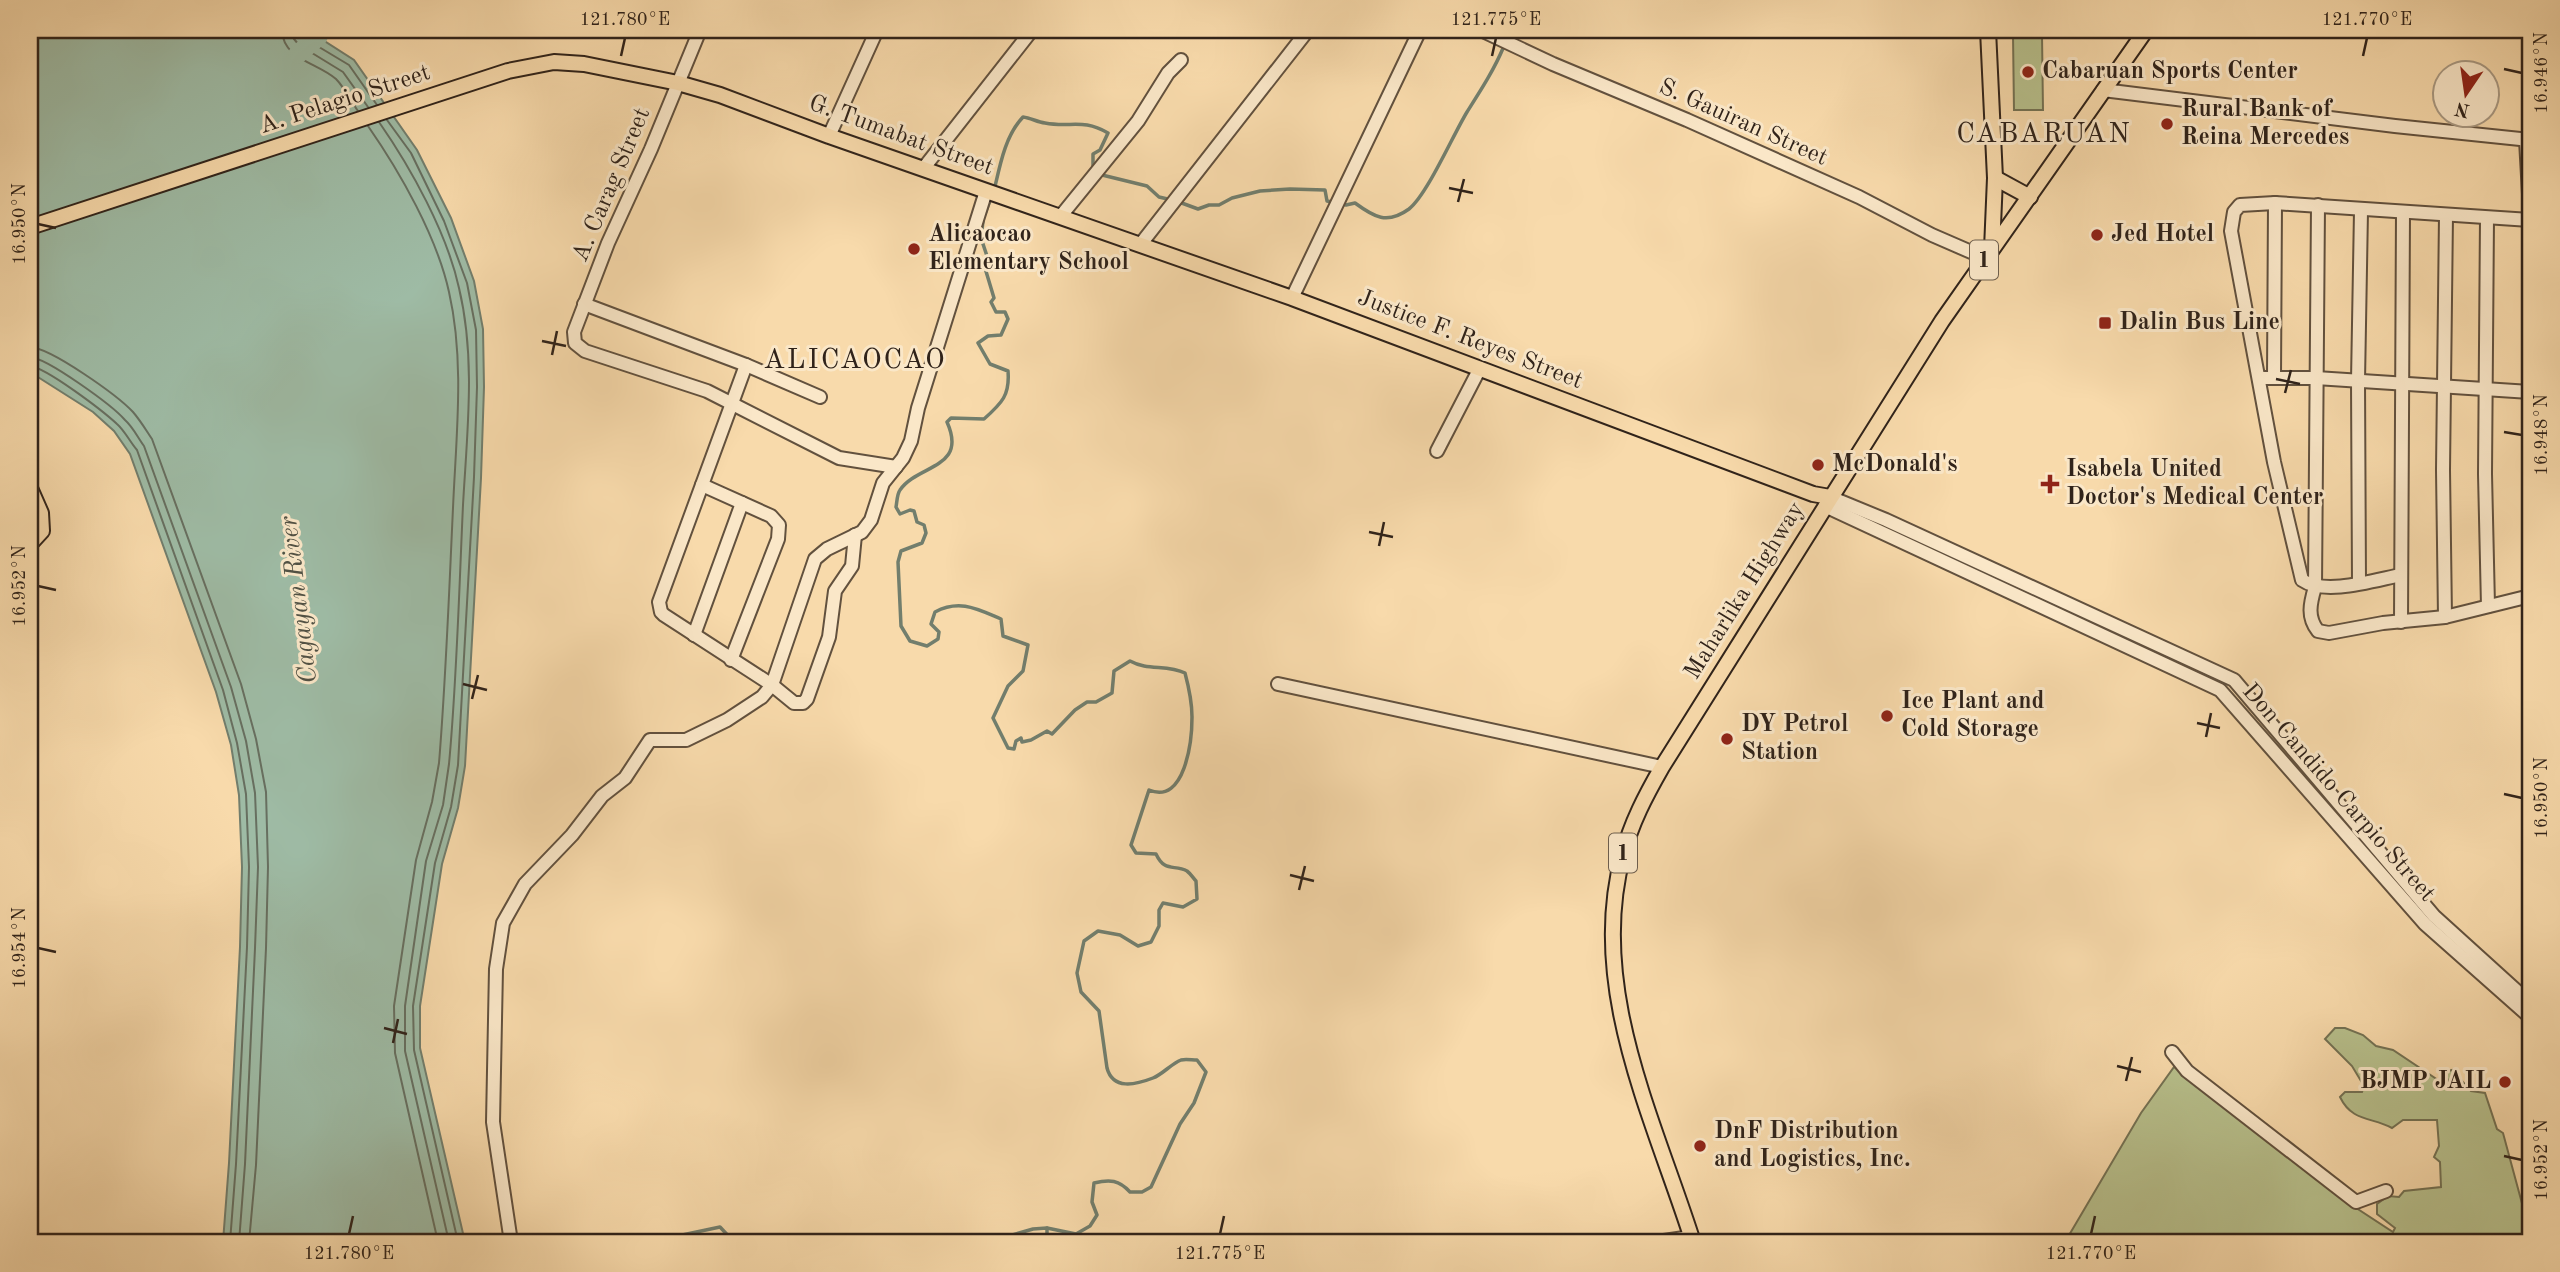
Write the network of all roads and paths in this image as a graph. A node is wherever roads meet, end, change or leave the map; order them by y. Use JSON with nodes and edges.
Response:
{"nodes":[{"id":1,"x":701,"y":30,"type":"edge"},
{"id":2,"x":877,"y":30,"type":"edge"},
{"id":3,"x":1032,"y":30,"type":"edge"},
{"id":4,"x":1308,"y":30,"type":"edge"},
{"id":5,"x":1420,"y":30,"type":"edge"},
{"id":6,"x":1481,"y":30,"type":"edge"},
{"id":7,"x":1988,"y":30,"type":"edge"},
{"id":8,"x":2147,"y":30,"type":"edge"},
{"id":9,"x":1181,"y":60,"type":"dead end"},
{"id":10,"x":678,"y":83,"type":"junction"},
{"id":11,"x":2103,"y":90,"type":"junction"},
{"id":12,"x":829,"y":136,"type":"junction"},
{"id":13,"x":2528,"y":140,"type":"edge"},
{"id":14,"x":923,"y":169,"type":"junction"},
{"id":15,"x":1995,"y":178,"type":"junction"},
{"id":16,"x":990,"y":192,"type":"junction"},
{"id":17,"x":2029,"y":197,"type":"junction"},
{"id":18,"x":2275,"y":203,"type":"junction"},
{"id":19,"x":2318,"y":205,"type":"junction"},
{"id":20,"x":2361,"y":211,"type":"junction"},
{"id":21,"x":2403,"y":212,"type":"junction"},
{"id":22,"x":2530,"y":212,"type":"edge"},
{"id":23,"x":2446,"y":215,"type":"junction"},
{"id":24,"x":1060,"y":217,"type":"junction"},
{"id":25,"x":2487,"y":218,"type":"junction"},
{"id":26,"x":2530,"y":220,"type":"edge"},
{"id":27,"x":31,"y":227,"type":"edge"},
{"id":28,"x":1108,"y":233,"type":"joint"},
{"id":29,"x":1140,"y":245,"type":"junction"},
{"id":30,"x":1989,"y":254,"type":"junction"},
{"id":31,"x":1292,"y":298,"type":"junction"},
{"id":32,"x":584,"y":304,"type":"junction"},
{"id":33,"x":746,"y":365,"type":"junction"},
{"id":34,"x":1479,"y":368,"type":"junction"},
{"id":35,"x":2259,"y":378,"type":"junction"},
{"id":36,"x":2274,"y":378,"type":"junction"},
{"id":37,"x":2316,"y":378,"type":"junction"},
{"id":38,"x":2358,"y":381,"type":"junction"},
{"id":39,"x":2403,"y":385,"type":"junction"},
{"id":40,"x":2444,"y":387,"type":"junction"},
{"id":41,"x":2486,"y":389,"type":"junction"},
{"id":42,"x":2530,"y":392,"type":"edge"},
{"id":43,"x":820,"y":397,"type":"dead end"},
{"id":44,"x":732,"y":404,"type":"junction"},
{"id":45,"x":1437,"y":452,"type":"dead end"},
{"id":46,"x":897,"y":467,"type":"junction"},
{"id":47,"x":702,"y":485,"type":"junction"},
{"id":48,"x":30,"y":488,"type":"edge"},
{"id":49,"x":1828,"y":502,"type":"junction"},
{"id":50,"x":742,"y":503,"type":"junction"},
{"id":51,"x":855,"y":535,"type":"junction"},
{"id":52,"x":30,"y":544,"type":"edge"},
{"id":53,"x":2402,"y":575,"type":"junction"},
{"id":54,"x":2359,"y":583,"type":"junction"},
{"id":55,"x":2315,"y":587,"type":"junction"},
{"id":56,"x":2530,"y":596,"type":"edge"},
{"id":57,"x":2488,"y":606,"type":"junction"},
{"id":58,"x":2445,"y":617,"type":"junction"},
{"id":59,"x":2401,"y":622,"type":"junction"},
{"id":60,"x":694,"y":635,"type":"junction"},
{"id":61,"x":731,"y":660,"type":"junction"},
{"id":62,"x":1278,"y":684,"type":"dead end"},
{"id":63,"x":772,"y":685,"type":"junction"},
{"id":64,"x":1662,"y":767,"type":"junction"},
{"id":65,"x":2530,"y":1003,"type":"edge"},
{"id":66,"x":2530,"y":1017,"type":"edge"},
{"id":67,"x":2172,"y":1052,"type":"dead end"},
{"id":68,"x":2386,"y":1191,"type":"dead end"},
{"id":69,"x":1692,"y":1240,"type":"edge"},
{"id":70,"x":511,"y":1242,"type":"edge"},
{"id":71,"x":1657,"y":1242,"type":"edge"}],
"edges":[{"from":1,"to":10,"type":"street","name":"A. Carag Street"},
{"from":2,"to":12,"type":"street"},
{"from":3,"to":14,"type":"street"},
{"from":4,"to":29,"type":"street"},
{"from":5,"to":31,"type":"street"},
{"from":6,"to":30,"type":"street","name":"S. Gauiran Street"},
{"from":7,"to":15,"type":"main road"},
{"from":8,"to":11,"type":"main road","name":"Maharlika Highway","number":"1"},
{"from":9,"to":24,"type":"street"},
{"from":10,"to":12,"type":"main road","name":"G. Tumabat Street"},
{"from":10,"to":27,"type":"main road","name":"A. Pelagio Street"},
{"from":10,"to":32,"type":"street","name":"A. Carag Street"},
{"from":11,"to":13,"type":"street"},
{"from":11,"to":17,"type":"main road","name":"Maharlika Highway","number":"1"},
{"from":12,"to":14,"type":"main road","name":"G. Tumabat Street"},
{"from":13,"to":22,"type":"street"},
{"from":14,"to":16,"type":"main road","name":"G. Tumabat Street"},
{"from":15,"to":17,"type":"main road"},
{"from":15,"to":30,"type":"main road"},
{"from":16,"to":24,"type":"main road","name":"G. Tumabat Street"},
{"from":16,"to":46,"type":"street"},
{"from":17,"to":30,"type":"main road","name":"Maharlika Highway","number":"1"},
{"from":18,"to":19,"type":"street"},
{"from":18,"to":35,"type":"street"},
{"from":18,"to":36,"type":"street"},
{"from":19,"to":20,"type":"street"},
{"from":19,"to":37,"type":"street"},
{"from":20,"to":21,"type":"street"},
{"from":20,"to":38,"type":"street"},
{"from":21,"to":23,"type":"street"},
{"from":21,"to":39,"type":"street"},
{"from":23,"to":25,"type":"street"},
{"from":23,"to":40,"type":"street"},
{"from":24,"to":28,"type":"main road","name":"G. Tumabat Street"},
{"from":25,"to":26,"type":"street"},
{"from":25,"to":41,"type":"street"},
{"from":28,"to":29,"type":"main road","name":"Justice F. Reyes Street"},
{"from":29,"to":31,"type":"main road","name":"Justice F. Reyes Street"},
{"from":30,"to":49,"type":"main road","name":"Maharlika Highway","number":"1"},
{"from":31,"to":34,"type":"main road","name":"Justice F. Reyes Street"},
{"from":32,"to":33,"type":"street"},
{"from":32,"to":44,"type":"street","name":"A. Carag Street"},
{"from":33,"to":43,"type":"street"},
{"from":33,"to":44,"type":"street"},
{"from":34,"to":45,"type":"street"},
{"from":34,"to":49,"type":"main road","name":"Justice F. Reyes Street"},
{"from":35,"to":36,"type":"street"},
{"from":35,"to":55,"type":"street"},
{"from":36,"to":37,"type":"street"},
{"from":37,"to":38,"type":"street"},
{"from":37,"to":55,"type":"street"},
{"from":38,"to":39,"type":"street"},
{"from":38,"to":54,"type":"street"},
{"from":39,"to":40,"type":"street"},
{"from":39,"to":53,"type":"street"},
{"from":40,"to":41,"type":"street"},
{"from":40,"to":58,"type":"street"},
{"from":41,"to":42,"type":"street"},
{"from":41,"to":57,"type":"street"},
{"from":44,"to":46,"type":"street"},
{"from":44,"to":47,"type":"street"},
{"from":46,"to":51,"type":"street"},
{"from":47,"to":50,"type":"street"},
{"from":47,"to":60,"type":"street"},
{"from":48,"to":52,"type":"main road"},
{"from":49,"to":64,"type":"main road","name":"Maharlika Highway","number":"1"},
{"from":49,"to":65,"type":"street","name":"Don Candido Carpio Street"},
{"from":49,"to":66,"type":"street","name":"Don Candido Carpio Street"},
{"from":50,"to":60,"type":"street"},
{"from":50,"to":61,"type":"street"},
{"from":51,"to":63,"type":"street"},
{"from":51,"to":63,"type":"street"},
{"from":53,"to":54,"type":"street"},
{"from":53,"to":59,"type":"street"},
{"from":54,"to":55,"type":"street"},
{"from":55,"to":59,"type":"street"},
{"from":56,"to":57,"type":"street"},
{"from":57,"to":58,"type":"street"},
{"from":58,"to":59,"type":"street"},
{"from":60,"to":61,"type":"street"},
{"from":61,"to":63,"type":"street"},
{"from":62,"to":64,"type":"street"},
{"from":63,"to":70,"type":"street"},
{"from":64,"to":69,"type":"main road","name":"Maharlika Highway","number":"1"},
{"from":67,"to":68,"type":"street"},
{"from":69,"to":71,"type":"street"}]}
